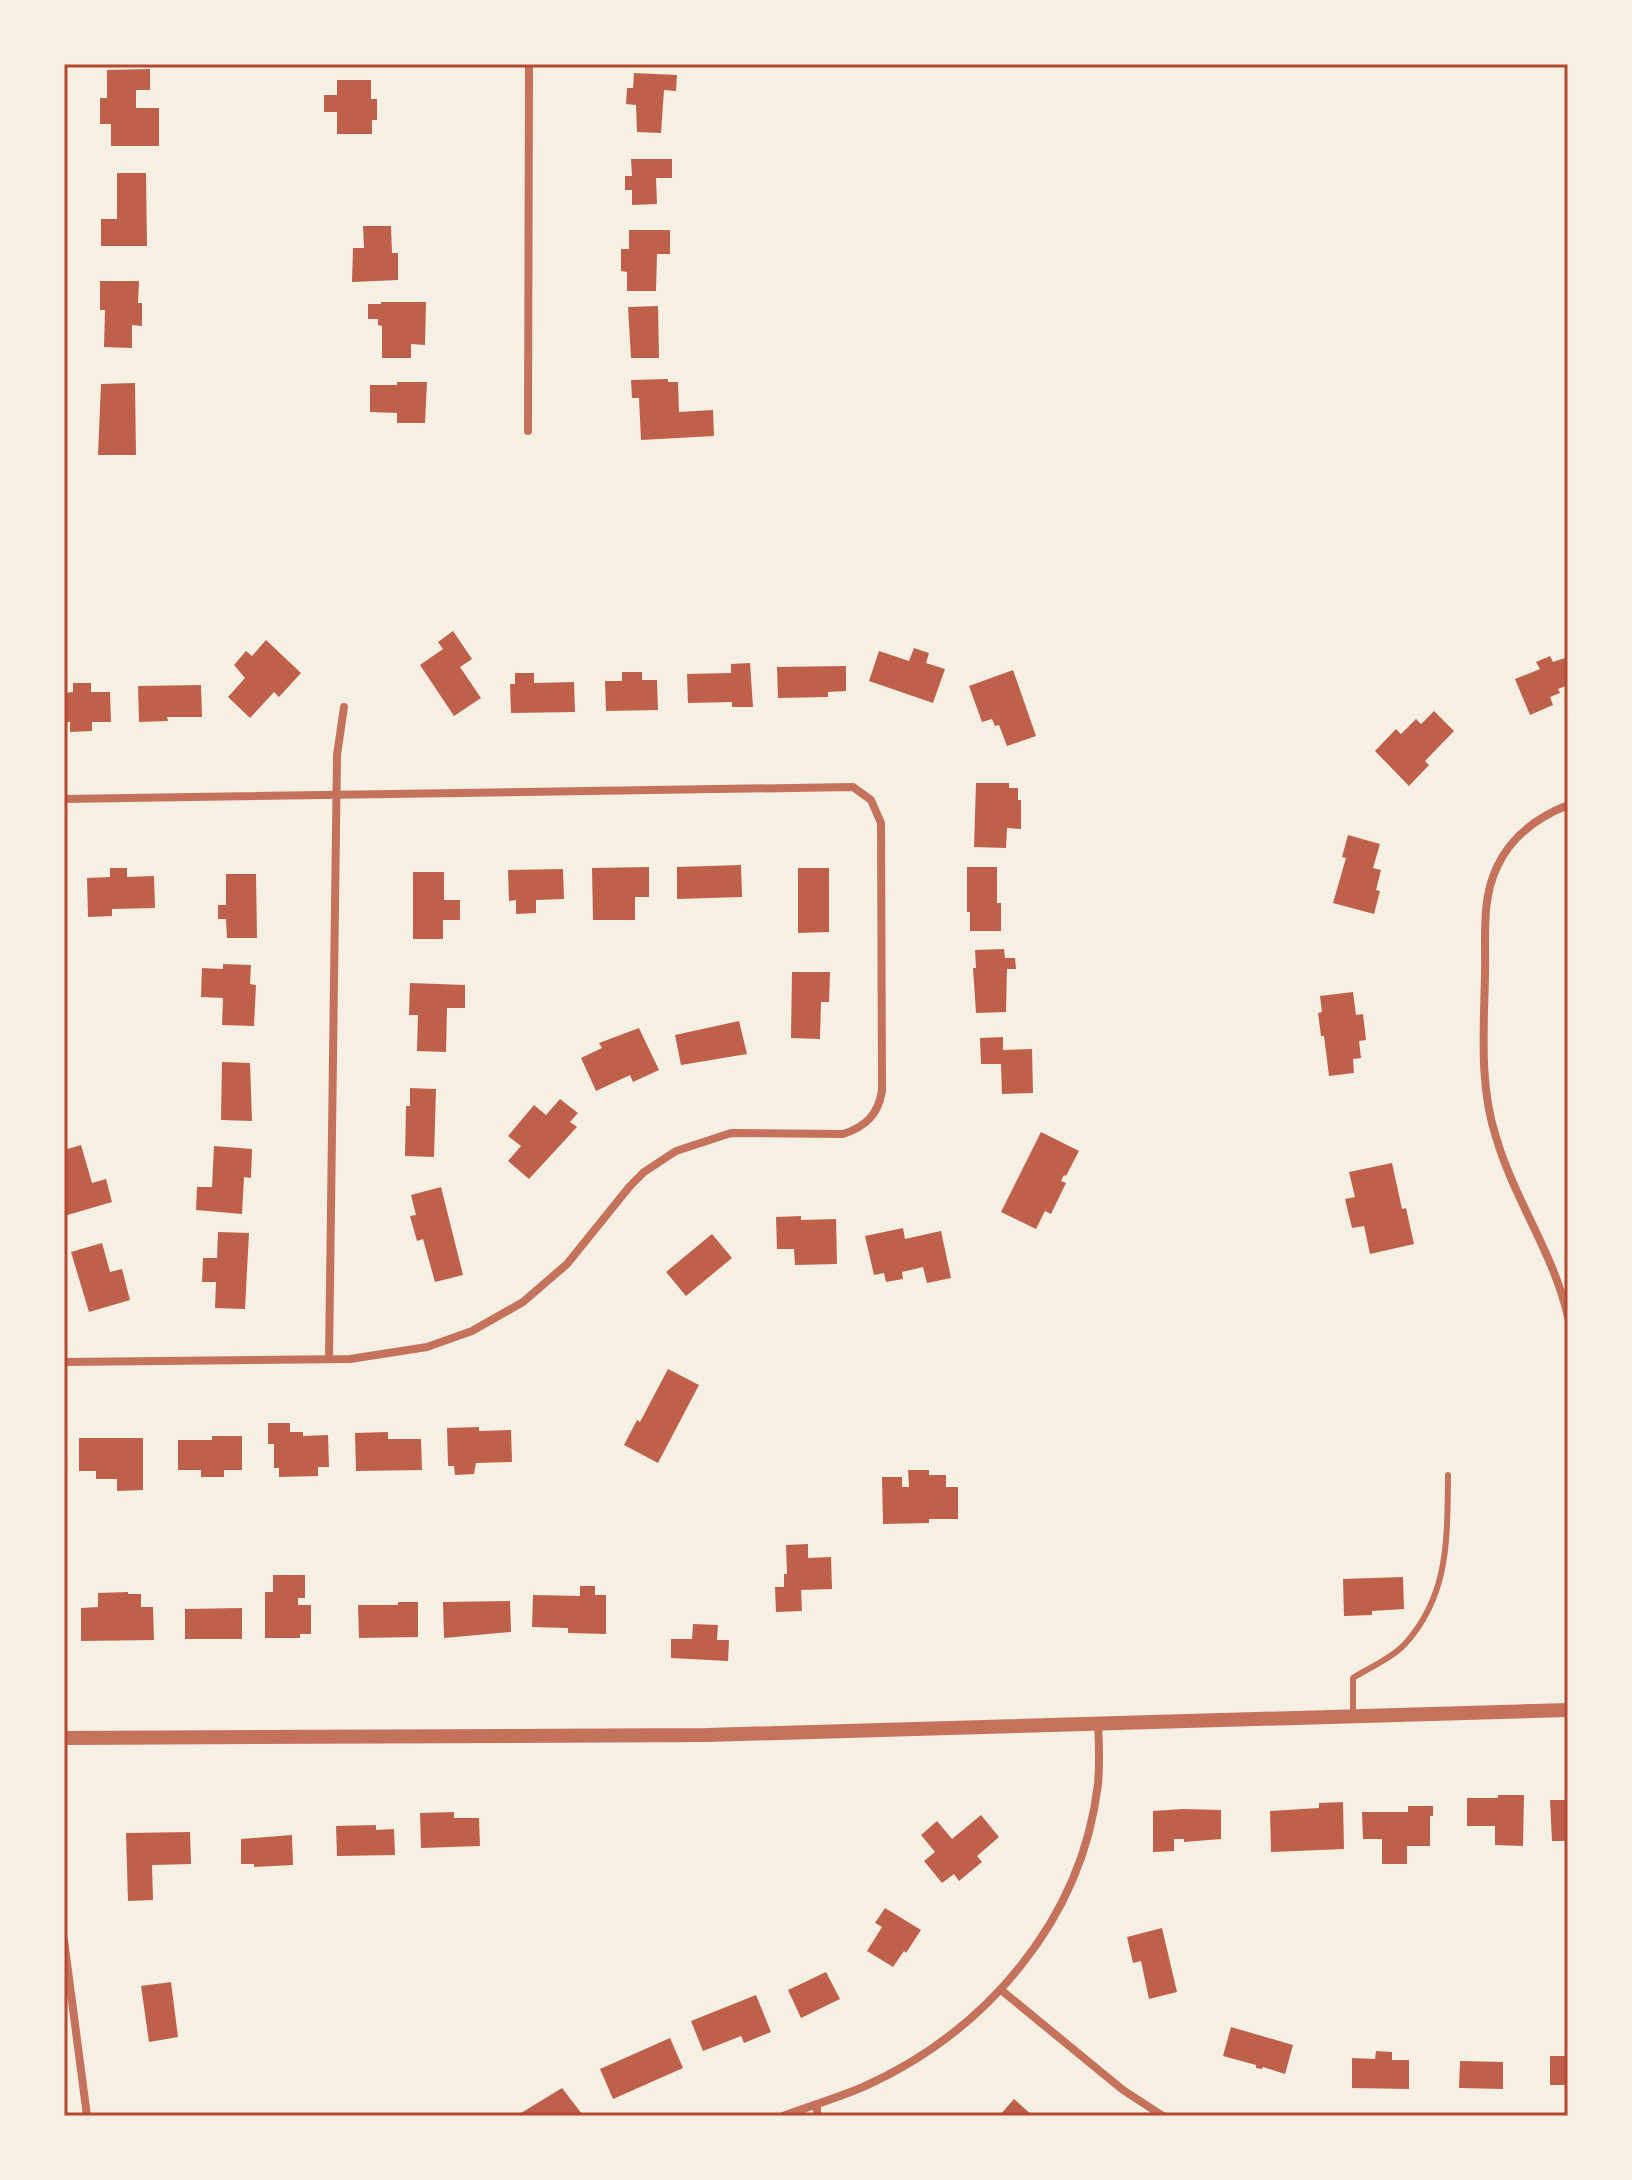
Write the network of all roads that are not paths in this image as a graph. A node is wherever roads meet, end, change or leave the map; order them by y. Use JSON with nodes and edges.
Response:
{"nodes":[{"id":1,"x":529,"y":64,"type":"edge"},
{"id":2,"x":528,"y":431,"type":"dead end"},
{"id":3,"x":344,"y":707,"type":"dead end"},
{"id":4,"x":337,"y":795,"type":"junction"},
{"id":5,"x":64,"y":799,"type":"edge"},
{"id":6,"x":1568,"y":805,"type":"edge"},
{"id":7,"x":1568,"y":1317,"type":"edge"},
{"id":8,"x":329,"y":1359,"type":"junction"},
{"id":9,"x":64,"y":1362,"type":"edge"},
{"id":10,"x":1448,"y":1475,"type":"dead end"},
{"id":11,"x":1568,"y":1710,"type":"edge"},
{"id":12,"x":1353,"y":1716,"type":"junction"},
{"id":13,"x":1098,"y":1722,"type":"junction"},
{"id":14,"x":64,"y":1738,"type":"edge"},
{"id":15,"x":64,"y":1940,"type":"edge"},
{"id":16,"x":1001,"y":1990,"type":"junction"},
{"id":17,"x":817,"y":2104,"type":"junction"},
{"id":18,"x":87,"y":2116,"type":"edge"},
{"id":19,"x":783,"y":2116,"type":"edge"},
{"id":20,"x":817,"y":2116,"type":"edge"},
{"id":21,"x":1163,"y":2116,"type":"edge"}],
"edges":[{"from":1,"to":2,"type":"street"},
{"from":3,"to":4,"type":"street"},
{"from":4,"to":5,"type":"street"},
{"from":4,"to":8,"type":"street"},
{"from":4,"to":8,"type":"street"},
{"from":6,"to":7,"type":"street"},
{"from":8,"to":9,"type":"street"},
{"from":10,"to":12,"type":"lane"},
{"from":11,"to":12,"type":"street"},
{"from":12,"to":13,"type":"street"},
{"from":13,"to":14,"type":"street"},
{"from":13,"to":16,"type":"street"},
{"from":15,"to":18,"type":"street"},
{"from":16,"to":17,"type":"street"},
{"from":16,"to":21,"type":"street"},
{"from":17,"to":19,"type":"street"},
{"from":17,"to":20,"type":"street"}]}
